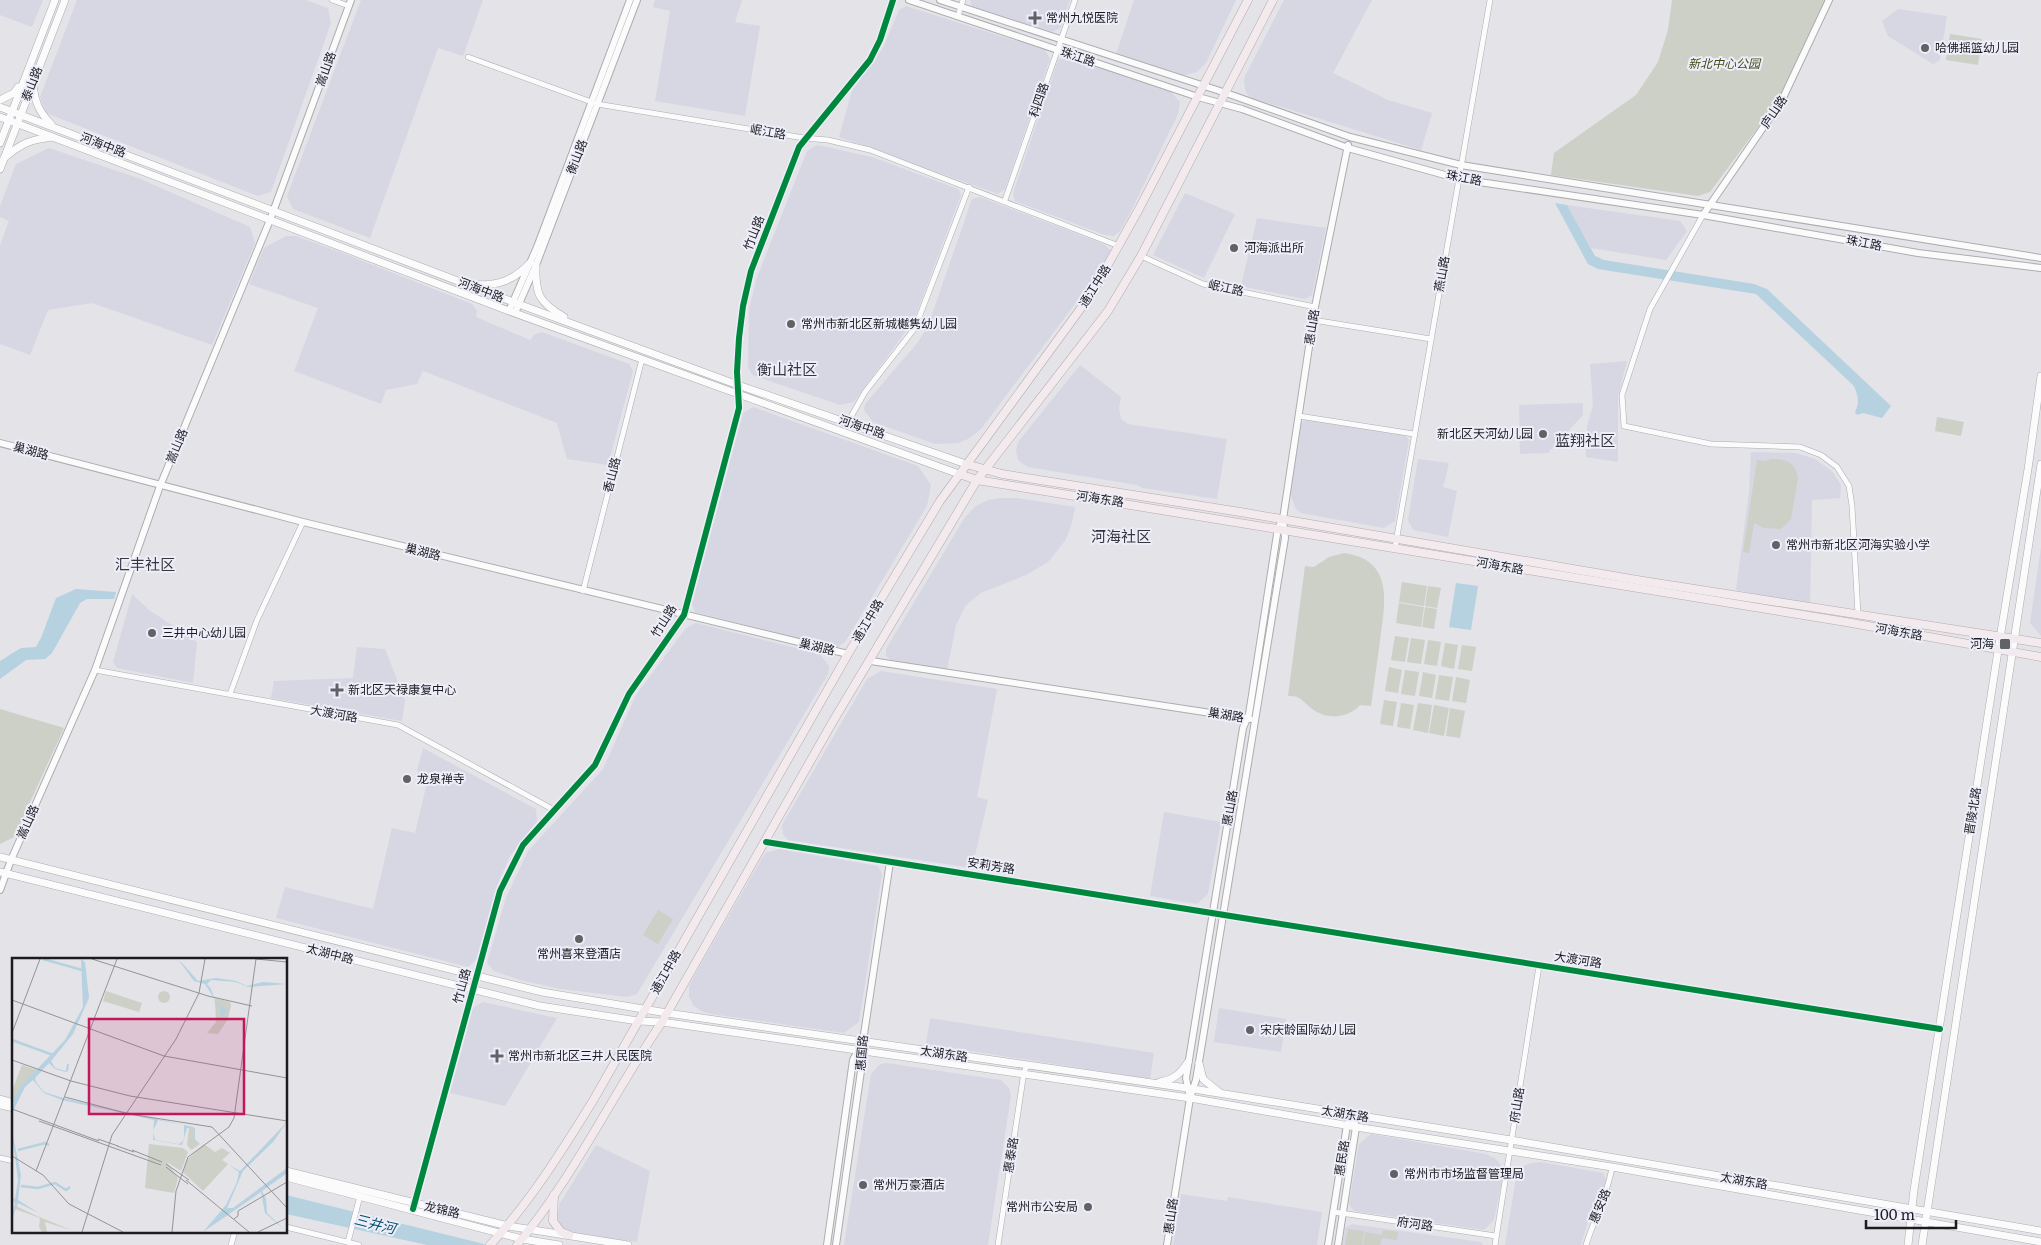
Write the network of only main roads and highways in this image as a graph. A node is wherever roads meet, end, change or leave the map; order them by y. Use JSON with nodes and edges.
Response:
{"nodes":[{"id":1,"x":55,"y":0,"type":"edge"},
{"id":2,"x":65,"y":0,"type":"edge"},
{"id":3,"x":1248,"y":0,"type":"edge"},
{"id":4,"x":1273,"y":0,"type":"edge"},
{"id":5,"x":24,"y":79,"type":"junction"},
{"id":6,"x":33,"y":82,"type":"junction"},
{"id":7,"x":0,"y":100,"type":"edge"},
{"id":8,"x":0,"y":107,"type":"edge"},
{"id":9,"x":12,"y":111,"type":"junction"},
{"id":10,"x":21,"y":114,"type":"junction"},
{"id":11,"x":0,"y":117,"type":"edge"},
{"id":12,"x":8,"y":120,"type":"junction"},
{"id":13,"x":17,"y":122,"type":"junction"},
{"id":14,"x":54,"y":126,"type":"junction"},
{"id":15,"x":54,"y":137,"type":"junction"},
{"id":16,"x":0,"y":143,"type":"edge"},
{"id":17,"x":4,"y":158,"type":"junction"},
{"id":18,"x":0,"y":169,"type":"edge"},
{"id":19,"x":462,"y":283,"type":"junction"},
{"id":20,"x":577,"y":325,"type":"junction"},
{"id":21,"x":2041,"y":376,"type":"edge"},
{"id":22,"x":966,"y":464,"type":"junction"},
{"id":23,"x":2041,"y":465,"type":"edge"},
{"id":24,"x":984,"y":470,"type":"junction"},
{"id":25,"x":959,"y":474,"type":"junction"},
{"id":26,"x":977,"y":480,"type":"junction"},
{"id":27,"x":2014,"y":637,"type":"junction"},
{"id":28,"x":2000,"y":638,"type":"junction"},
{"id":29,"x":2041,"y":643,"type":"edge"},
{"id":30,"x":1998,"y":649,"type":"junction"},
{"id":31,"x":2012,"y":652,"type":"junction"},
{"id":32,"x":2041,"y":657,"type":"edge"},
{"id":33,"x":0,"y":857,"type":"edge"},
{"id":34,"x":3,"y":873,"type":"edge"},
{"id":35,"x":647,"y":1008,"type":"junction"},
{"id":36,"x":667,"y":1013,"type":"junction"},
{"id":37,"x":638,"y":1021,"type":"junction"},
{"id":38,"x":662,"y":1022,"type":"junction"},
{"id":39,"x":1188,"y":1062,"type":"road end"},
{"id":40,"x":1199,"y":1063,"type":"road end"},
{"id":41,"x":1025,"y":1069,"type":"junction"},
{"id":42,"x":1154,"y":1084,"type":"junction"},
{"id":43,"x":1224,"y":1094,"type":"junction"},
{"id":44,"x":288,"y":1172,"type":"edge"},
{"id":45,"x":288,"y":1178,"type":"edge"},
{"id":46,"x":554,"y":1195,"type":"junction"},
{"id":47,"x":413,"y":1206,"type":"junction"},
{"id":48,"x":1911,"y":1209,"type":"junction"},
{"id":49,"x":1928,"y":1211,"type":"junction"},
{"id":50,"x":1912,"y":1220,"type":"junction"},
{"id":51,"x":1926,"y":1222,"type":"junction"},
{"id":52,"x":505,"y":1229,"type":"junction"},
{"id":53,"x":530,"y":1230,"type":"junction"},
{"id":54,"x":2041,"y":1231,"type":"edge"},
{"id":55,"x":569,"y":1235,"type":"junction"},
{"id":56,"x":519,"y":1242,"type":"edge"},
{"id":57,"x":2041,"y":1242,"type":"edge"},
{"id":58,"x":491,"y":1244,"type":"edge"},
{"id":59,"x":559,"y":1245,"type":"edge"},
{"id":60,"x":628,"y":1245,"type":"edge"},
{"id":61,"x":1908,"y":1245,"type":"edge"},
{"id":62,"x":1922,"y":1245,"type":"edge"}],
"edges":[{"from":1,"to":5,"type":"main road","name":"泰山路"},
{"from":2,"to":6,"type":"main road","name":"泰山路"},
{"from":3,"to":22,"type":"main road","name":"通江中路"},
{"from":4,"to":24,"type":"main road","name":"通江中路"},
{"from":5,"to":7,"type":"main road"},
{"from":5,"to":9,"type":"main road","name":"泰山路"},
{"from":6,"to":10,"type":"main road","name":"泰山路"},
{"from":6,"to":14,"type":"main road"},
{"from":8,"to":9,"type":"main road","name":"河海中路"},
{"from":9,"to":10,"type":"main road","name":"河海中路"},
{"from":9,"to":12,"type":"main road","name":"泰山路"},
{"from":10,"to":13,"type":"main road","name":"泰山路"},
{"from":10,"to":14,"type":"main road","name":"河海中路"},
{"from":11,"to":12,"type":"main road","name":"河海中路"},
{"from":12,"to":13,"type":"main road","name":"河海中路"},
{"from":12,"to":16,"type":"main road","name":"泰山路"},
{"from":13,"to":15,"type":"main road","name":"河海中路"},
{"from":13,"to":17,"type":"main road","name":"泰山路"},
{"from":14,"to":19,"type":"main road","name":"河海中路"},
{"from":15,"to":17,"type":"main road"},
{"from":15,"to":25,"type":"main road","name":"河海中路"},
{"from":17,"to":18,"type":"main road","name":"泰山路"},
{"from":19,"to":20,"type":"main road","name":"河海中路"},
{"from":19,"to":20,"type":"main road"},
{"from":20,"to":22,"type":"main road","name":"河海中路"},
{"from":21,"to":28,"type":"main road","name":"晋陵北路"},
{"from":22,"to":24,"type":"main road","name":"河海东路"},
{"from":22,"to":25,"type":"main road","name":"通江中路"},
{"from":23,"to":27,"type":"main road","name":"晋陵北路"},
{"from":24,"to":26,"type":"main road","name":"通江中路"},
{"from":24,"to":28,"type":"main road","name":"河海东路"},
{"from":25,"to":26,"type":"main road","name":"河海东路"},
{"from":25,"to":35,"type":"main road","name":"通江中路"},
{"from":26,"to":30,"type":"main road","name":"河海东路"},
{"from":26,"to":36,"type":"main road","name":"通江中路"},
{"from":27,"to":28,"type":"main road","name":"河海东路"},
{"from":27,"to":29,"type":"main road","name":"河海东路"},
{"from":27,"to":31,"type":"main road","name":"晋陵北路"},
{"from":28,"to":30,"type":"main road","name":"晋陵北路"},
{"from":30,"to":31,"type":"main road","name":"河海东路"},
{"from":30,"to":48,"type":"main road","name":"晋陵北路"},
{"from":31,"to":32,"type":"main road","name":"河海东路"},
{"from":31,"to":49,"type":"main road","name":"晋陵北路"},
{"from":33,"to":35,"type":"main road","name":"太湖中路"},
{"from":34,"to":37,"type":"main road","name":"太湖中路"},
{"from":35,"to":36,"type":"main road","name":"太湖东路"},
{"from":35,"to":37,"type":"main road","name":"通江中路"},
{"from":36,"to":38,"type":"main road","name":"通江中路"},
{"from":36,"to":41,"type":"main road","name":"太湖东路"},
{"from":37,"to":38,"type":"main road","name":"太湖中路"},
{"from":37,"to":52,"type":"main road","name":"通江中路"},
{"from":38,"to":41,"type":"main road","name":"太湖东路"},
{"from":38,"to":46,"type":"main road","name":"通江中路"},
{"from":39,"to":42,"type":"main road"},
{"from":40,"to":43,"type":"main road"},
{"from":41,"to":42,"type":"main road","name":"太湖东路"},
{"from":41,"to":50,"type":"main road","name":"太湖东路"},
{"from":42,"to":43,"type":"main road","name":"太湖东路"},
{"from":43,"to":48,"type":"main road","name":"太湖东路"},
{"from":44,"to":47,"type":"main road","name":"龙锦路"},
{"from":45,"to":47,"type":"main road","name":"龙锦路"},
{"from":46,"to":53,"type":"main road","name":"通江中路"},
{"from":46,"to":55,"type":"main road"},
{"from":47,"to":52,"type":"main road","name":"龙锦路"},
{"from":48,"to":49,"type":"main road","name":"太湖东路"},
{"from":48,"to":50,"type":"main road","name":"晋陵北路"},
{"from":49,"to":51,"type":"main road","name":"晋陵北路"},
{"from":49,"to":54,"type":"main road","name":"太湖东路"},
{"from":50,"to":51,"type":"main road","name":"太湖东路"},
{"from":50,"to":61,"type":"main road","name":"晋陵北路"},
{"from":51,"to":57,"type":"main road","name":"太湖东路"},
{"from":51,"to":62,"type":"main road","name":"晋陵北路"},
{"from":52,"to":53,"type":"main road","name":"龙锦路"},
{"from":52,"to":56,"type":"main road","name":"龙锦路"},
{"from":52,"to":58,"type":"main road","name":"通江中路"},
{"from":53,"to":55,"type":"main road","name":"龙锦路"},
{"from":53,"to":56,"type":"main road"},
{"from":55,"to":60,"type":"main road","name":"龙锦路"},
{"from":56,"to":59,"type":"main road","name":"龙锦路"}]}
